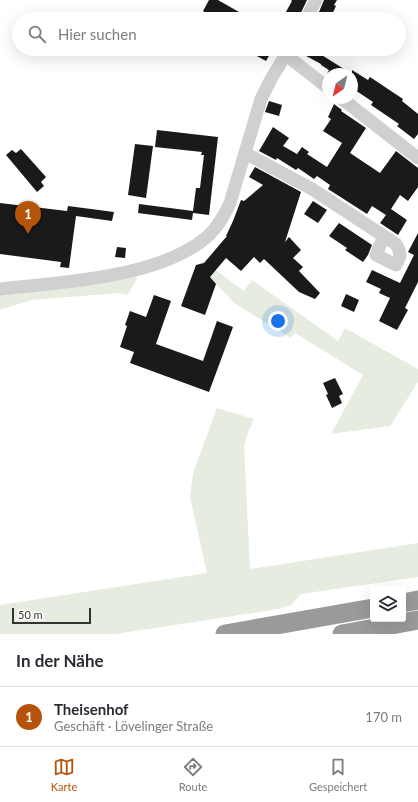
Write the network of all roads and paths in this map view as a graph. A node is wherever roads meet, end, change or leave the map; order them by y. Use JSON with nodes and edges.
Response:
{"nodes":[{"id":1,"x":316,"y":0,"type":"edge"},
{"id":2,"x":310,"y":12,"type":"edge"},
{"id":3,"x":286,"y":56,"type":"edge"},
{"id":4,"x":292,"y":56,"type":"edge"},
{"id":5,"x":322,"y":83,"type":"edge"},
{"id":6,"x":349,"y":104,"type":"edge"},
{"id":7,"x":245,"y":153,"type":"junction"},
{"id":8,"x":418,"y":158,"type":"edge"},
{"id":9,"x":384,"y":236,"type":"dead end"},
{"id":10,"x":0,"y":289,"type":"edge"},
{"id":11,"x":418,"y":600,"type":"edge"},
{"id":12,"x":406,"y":602,"type":"edge"},
{"id":13,"x":370,"y":609,"type":"edge"},
{"id":14,"x":418,"y":620,"type":"edge"},
{"id":15,"x":225,"y":634,"type":"edge"},
{"id":16,"x":342,"y":634,"type":"edge"}],
"edges":[{"from":1,"to":2,"type":"street"},
{"from":3,"to":7,"type":"street"},
{"from":4,"to":5,"type":"street"},
{"from":6,"to":8,"type":"street"},
{"from":7,"to":9,"type":"street"},
{"from":7,"to":10,"type":"street"},
{"from":11,"to":12,"type":"highway"},
{"from":13,"to":15,"type":"highway"},
{"from":14,"to":16,"type":"highway"}]}
